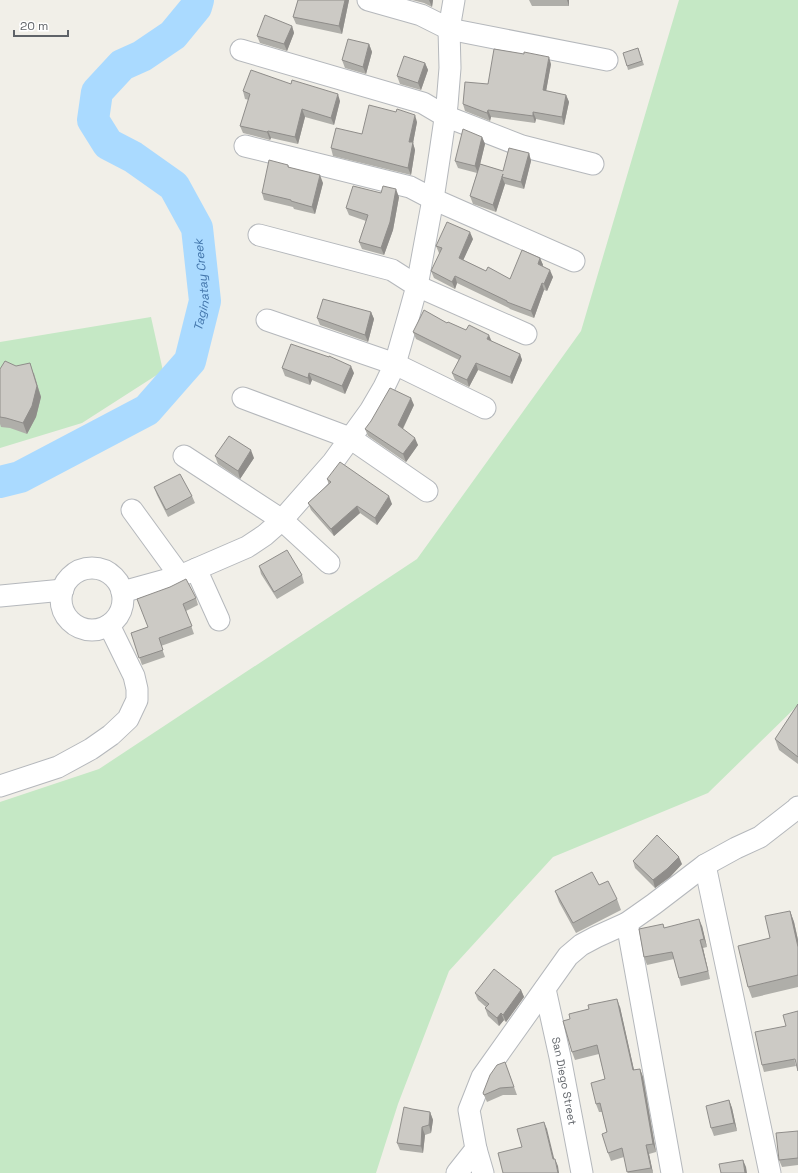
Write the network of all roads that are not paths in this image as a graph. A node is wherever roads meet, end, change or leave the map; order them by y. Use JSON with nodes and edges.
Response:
{"nodes":[{"id":1,"x":368,"y":0,"type":"edge"},
{"id":2,"x":454,"y":0,"type":"edge"},
{"id":3,"x":449,"y":29,"type":"junction"},
{"id":4,"x":241,"y":50,"type":"dead end"},
{"id":5,"x":607,"y":60,"type":"dead end"},
{"id":6,"x":445,"y":116,"type":"junction"},
{"id":7,"x":245,"y":146,"type":"dead end"},
{"id":8,"x":592,"y":164,"type":"dead end"},
{"id":9,"x":433,"y":199,"type":"junction"},
{"id":10,"x":259,"y":235,"type":"dead end"},
{"id":11,"x":574,"y":261,"type":"dead end"},
{"id":12,"x":416,"y":286,"type":"junction"},
{"id":13,"x":267,"y":320,"type":"dead end"},
{"id":14,"x":526,"y":334,"type":"dead end"},
{"id":15,"x":394,"y":364,"type":"junction"},
{"id":16,"x":243,"y":398,"type":"dead end"},
{"id":17,"x":485,"y":408,"type":"dead end"},
{"id":18,"x":350,"y":438,"type":"junction"},
{"id":19,"x":184,"y":456,"type":"dead end"},
{"id":20,"x":427,"y":491,"type":"dead end"},
{"id":21,"x":132,"y":510,"type":"dead end"},
{"id":22,"x":282,"y":520,"type":"junction"},
{"id":23,"x":329,"y":563,"type":"dead end"},
{"id":24,"x":188,"y":573,"type":"junction"},
{"id":25,"x":63,"y":590,"type":"junction"},
{"id":26,"x":122,"y":592,"type":"junction"},
{"id":27,"x":0,"y":596,"type":"edge"},
{"id":28,"x":219,"y":620,"type":"dead end"},
{"id":29,"x":109,"y":625,"type":"junction"},
{"id":30,"x":0,"y":786,"type":"edge"},
{"id":31,"x":797,"y":811,"type":"edge"},
{"id":32,"x":705,"y":865,"type":"junction"},
{"id":33,"x":627,"y":923,"type":"junction"},
{"id":34,"x":545,"y":989,"type":"junction"},
{"id":35,"x":476,"y":1149,"type":"junction"},
{"id":36,"x":457,"y":1173,"type":"edge"},
{"id":37,"x":483,"y":1173,"type":"edge"},
{"id":38,"x":582,"y":1173,"type":"edge"},
{"id":39,"x":672,"y":1173,"type":"edge"},
{"id":40,"x":770,"y":1173,"type":"edge"}],
"edges":[{"from":1,"to":3,"type":"street"},
{"from":2,"to":3,"type":"street"},
{"from":3,"to":5,"type":"street"},
{"from":3,"to":6,"type":"street"},
{"from":4,"to":6,"type":"street"},
{"from":6,"to":8,"type":"street"},
{"from":6,"to":9,"type":"street"},
{"from":7,"to":9,"type":"street"},
{"from":9,"to":11,"type":"street"},
{"from":9,"to":12,"type":"street"},
{"from":10,"to":12,"type":"street"},
{"from":12,"to":14,"type":"street"},
{"from":12,"to":15,"type":"street"},
{"from":13,"to":15,"type":"street"},
{"from":15,"to":17,"type":"street"},
{"from":15,"to":18,"type":"street"},
{"from":16,"to":18,"type":"street"},
{"from":18,"to":20,"type":"street"},
{"from":18,"to":22,"type":"street"},
{"from":19,"to":22,"type":"street"},
{"from":21,"to":24,"type":"street"},
{"from":22,"to":23,"type":"street"},
{"from":22,"to":24,"type":"street"},
{"from":24,"to":26,"type":"street"},
{"from":24,"to":28,"type":"street"},
{"from":25,"to":26,"type":"street"},
{"from":25,"to":27,"type":"street"},
{"from":25,"to":29,"type":"street"},
{"from":26,"to":29,"type":"street"},
{"from":29,"to":30,"type":"street"},
{"from":31,"to":32,"type":"street"},
{"from":32,"to":33,"type":"street"},
{"from":32,"to":40,"type":"street"},
{"from":33,"to":34,"type":"street"},
{"from":33,"to":39,"type":"street"},
{"from":34,"to":35,"type":"street"},
{"from":34,"to":38,"type":"street","name":"San Diego Street"},
{"from":35,"to":36,"type":"street"},
{"from":35,"to":37,"type":"street"}]}
